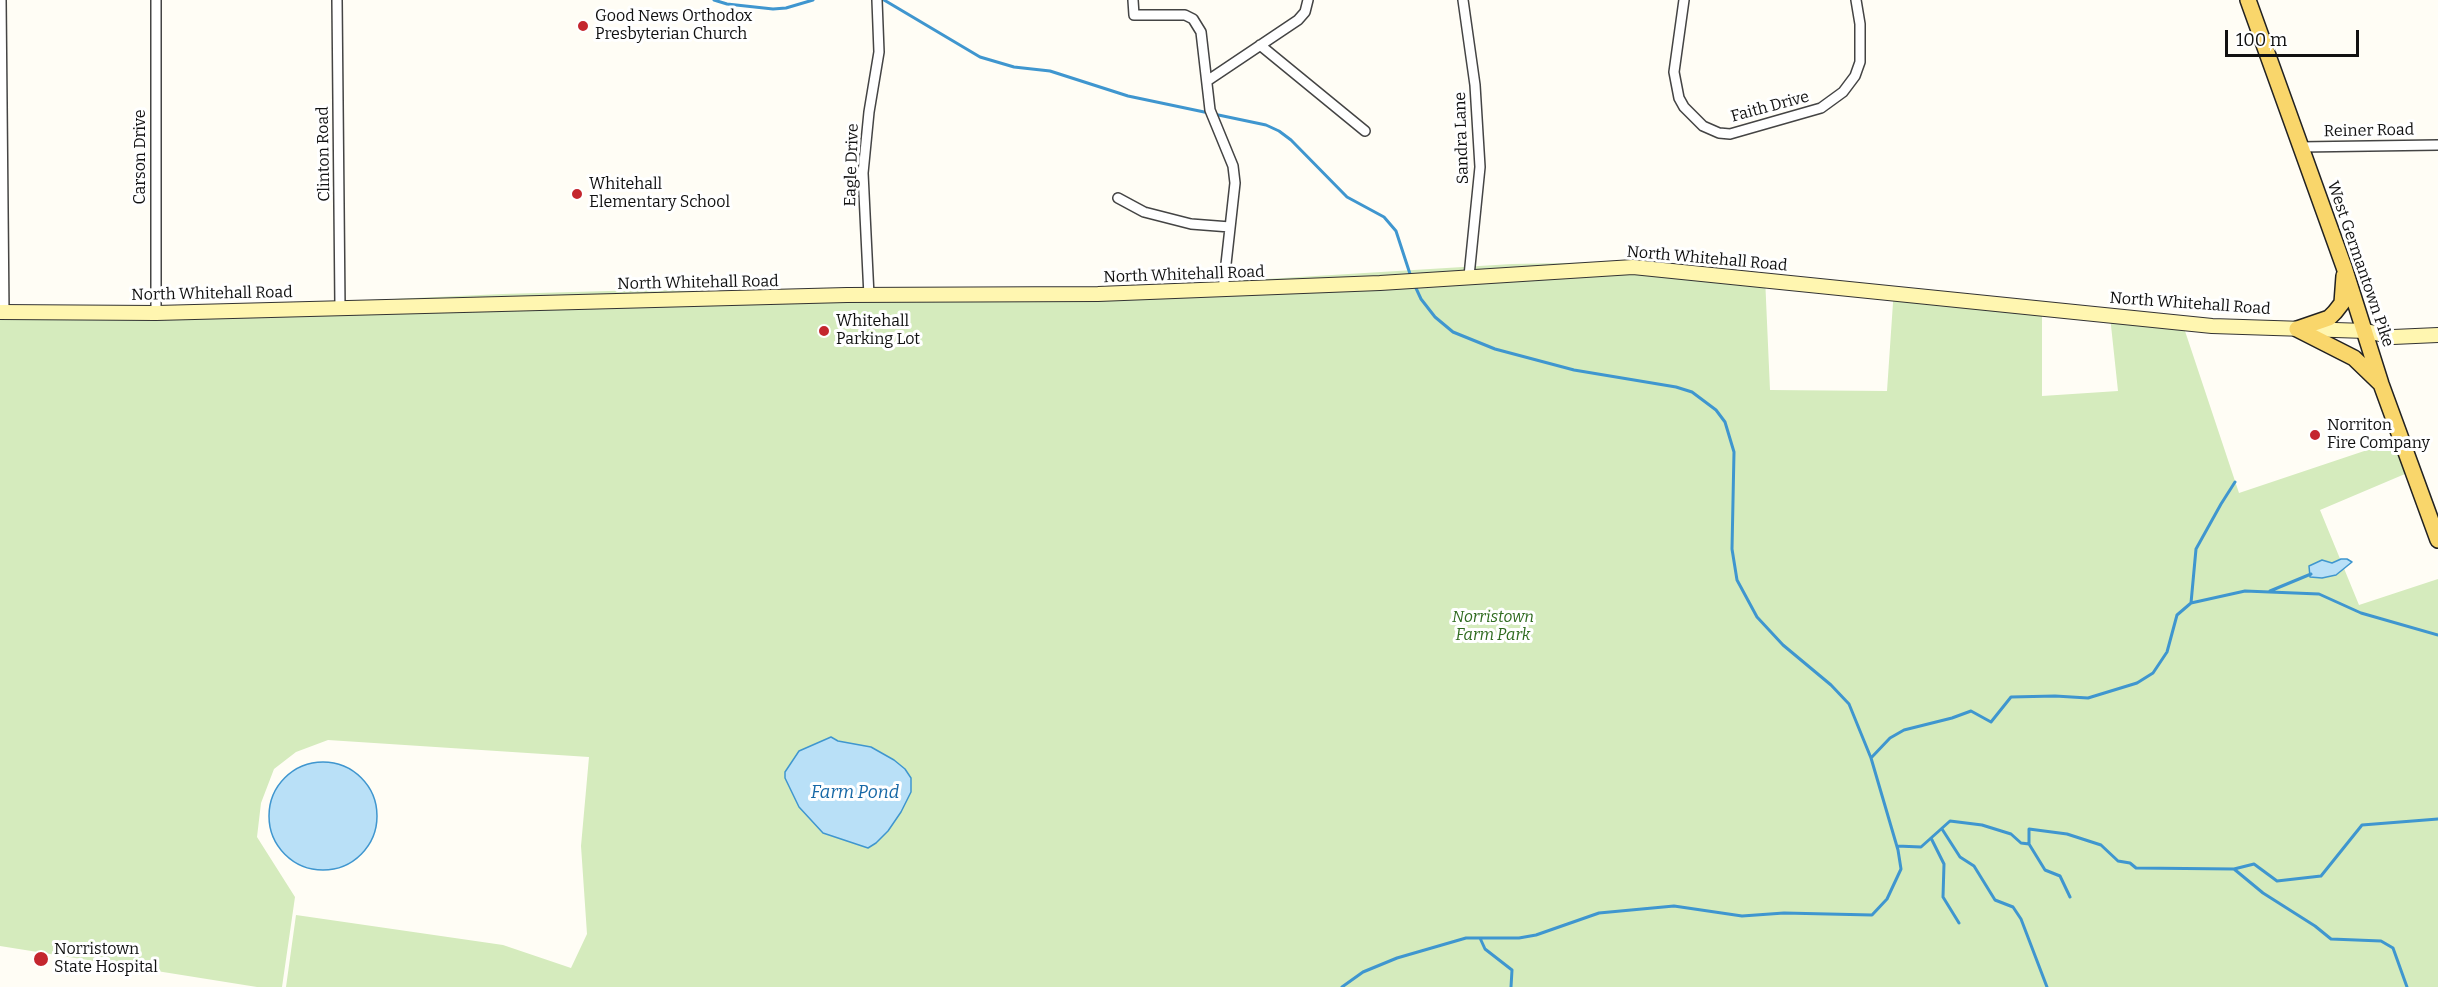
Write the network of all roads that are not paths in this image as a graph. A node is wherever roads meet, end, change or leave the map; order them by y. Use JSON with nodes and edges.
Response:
{"nodes":[{"id":1,"x":1,"y":0,"type":"edge"},
{"id":2,"x":156,"y":0,"type":"edge"},
{"id":3,"x":337,"y":0,"type":"edge"},
{"id":4,"x":877,"y":0,"type":"edge"},
{"id":5,"x":1133,"y":0,"type":"edge"},
{"id":6,"x":1308,"y":0,"type":"edge"},
{"id":7,"x":1462,"y":0,"type":"edge"},
{"id":8,"x":1684,"y":0,"type":"edge"},
{"id":9,"x":1856,"y":0,"type":"edge"},
{"id":10,"x":2248,"y":0,"type":"edge"},
{"id":11,"x":1260,"y":45,"type":"junction"},
{"id":12,"x":1207,"y":81,"type":"junction"},
{"id":13,"x":1365,"y":131,"type":"dead end"},
{"id":14,"x":2438,"y":145,"type":"edge"},
{"id":15,"x":2300,"y":147,"type":"junction"},
{"id":16,"x":1118,"y":198,"type":"dead end"},
{"id":17,"x":1230,"y":227,"type":"junction"},
{"id":18,"x":2344,"y":267,"type":"junction"},
{"id":19,"x":1469,"y":276,"type":"junction"},
{"id":20,"x":1223,"y":291,"type":"junction"},
{"id":21,"x":869,"y":296,"type":"junction"},
{"id":22,"x":340,"y":307,"type":"junction"},
{"id":23,"x":2,"y":312,"type":"edge"},
{"id":24,"x":156,"y":313,"type":"junction"},
{"id":25,"x":2296,"y":329,"type":"junction"},
{"id":26,"x":2366,"y":331,"type":"junction"},
{"id":27,"x":2438,"y":335,"type":"edge"},
{"id":28,"x":2381,"y":384,"type":"junction"},
{"id":29,"x":2438,"y":540,"type":"edge"}],
"edges":[{"from":1,"to":23,"type":"street"},
{"from":2,"to":24,"type":"street","name":"Carson Drive"},
{"from":3,"to":22,"type":"street","name":"Clinton Road"},
{"from":4,"to":21,"type":"street","name":"Eagle Drive"},
{"from":5,"to":12,"type":"street"},
{"from":6,"to":11,"type":"street"},
{"from":7,"to":19,"type":"street","name":"Sandra Lane"},
{"from":8,"to":9,"type":"street","name":"Faith Drive"},
{"from":10,"to":15,"type":"main road","name":"West Germantown Pike"},
{"from":11,"to":12,"type":"street"},
{"from":11,"to":13,"type":"street"},
{"from":12,"to":17,"type":"street"},
{"from":14,"to":15,"type":"street","name":"Reiner Road"},
{"from":15,"to":18,"type":"main road","name":"West Germantown Pike"},
{"from":16,"to":17,"type":"street"},
{"from":17,"to":20,"type":"street"},
{"from":18,"to":25,"type":"main road"},
{"from":18,"to":26,"type":"main road","name":"West Germantown Pike"},
{"from":19,"to":20,"type":"main road","name":"North Whitehall Road"},
{"from":19,"to":25,"type":"main road","name":"North Whitehall Road"},
{"from":20,"to":21,"type":"main road","name":"North Whitehall Road"},
{"from":21,"to":22,"type":"main road","name":"North Whitehall Road"},
{"from":22,"to":24,"type":"main road","name":"North Whitehall Road"},
{"from":23,"to":24,"type":"main road","name":"North Whitehall Road"},
{"from":25,"to":26,"type":"main road","name":"North Whitehall Road"},
{"from":25,"to":28,"type":"main road"},
{"from":26,"to":27,"type":"main road","name":"North Whitehall Road"},
{"from":26,"to":28,"type":"main road","name":"West Germantown Pike"},
{"from":28,"to":29,"type":"main road","name":"West Germantown Pike"}]}
